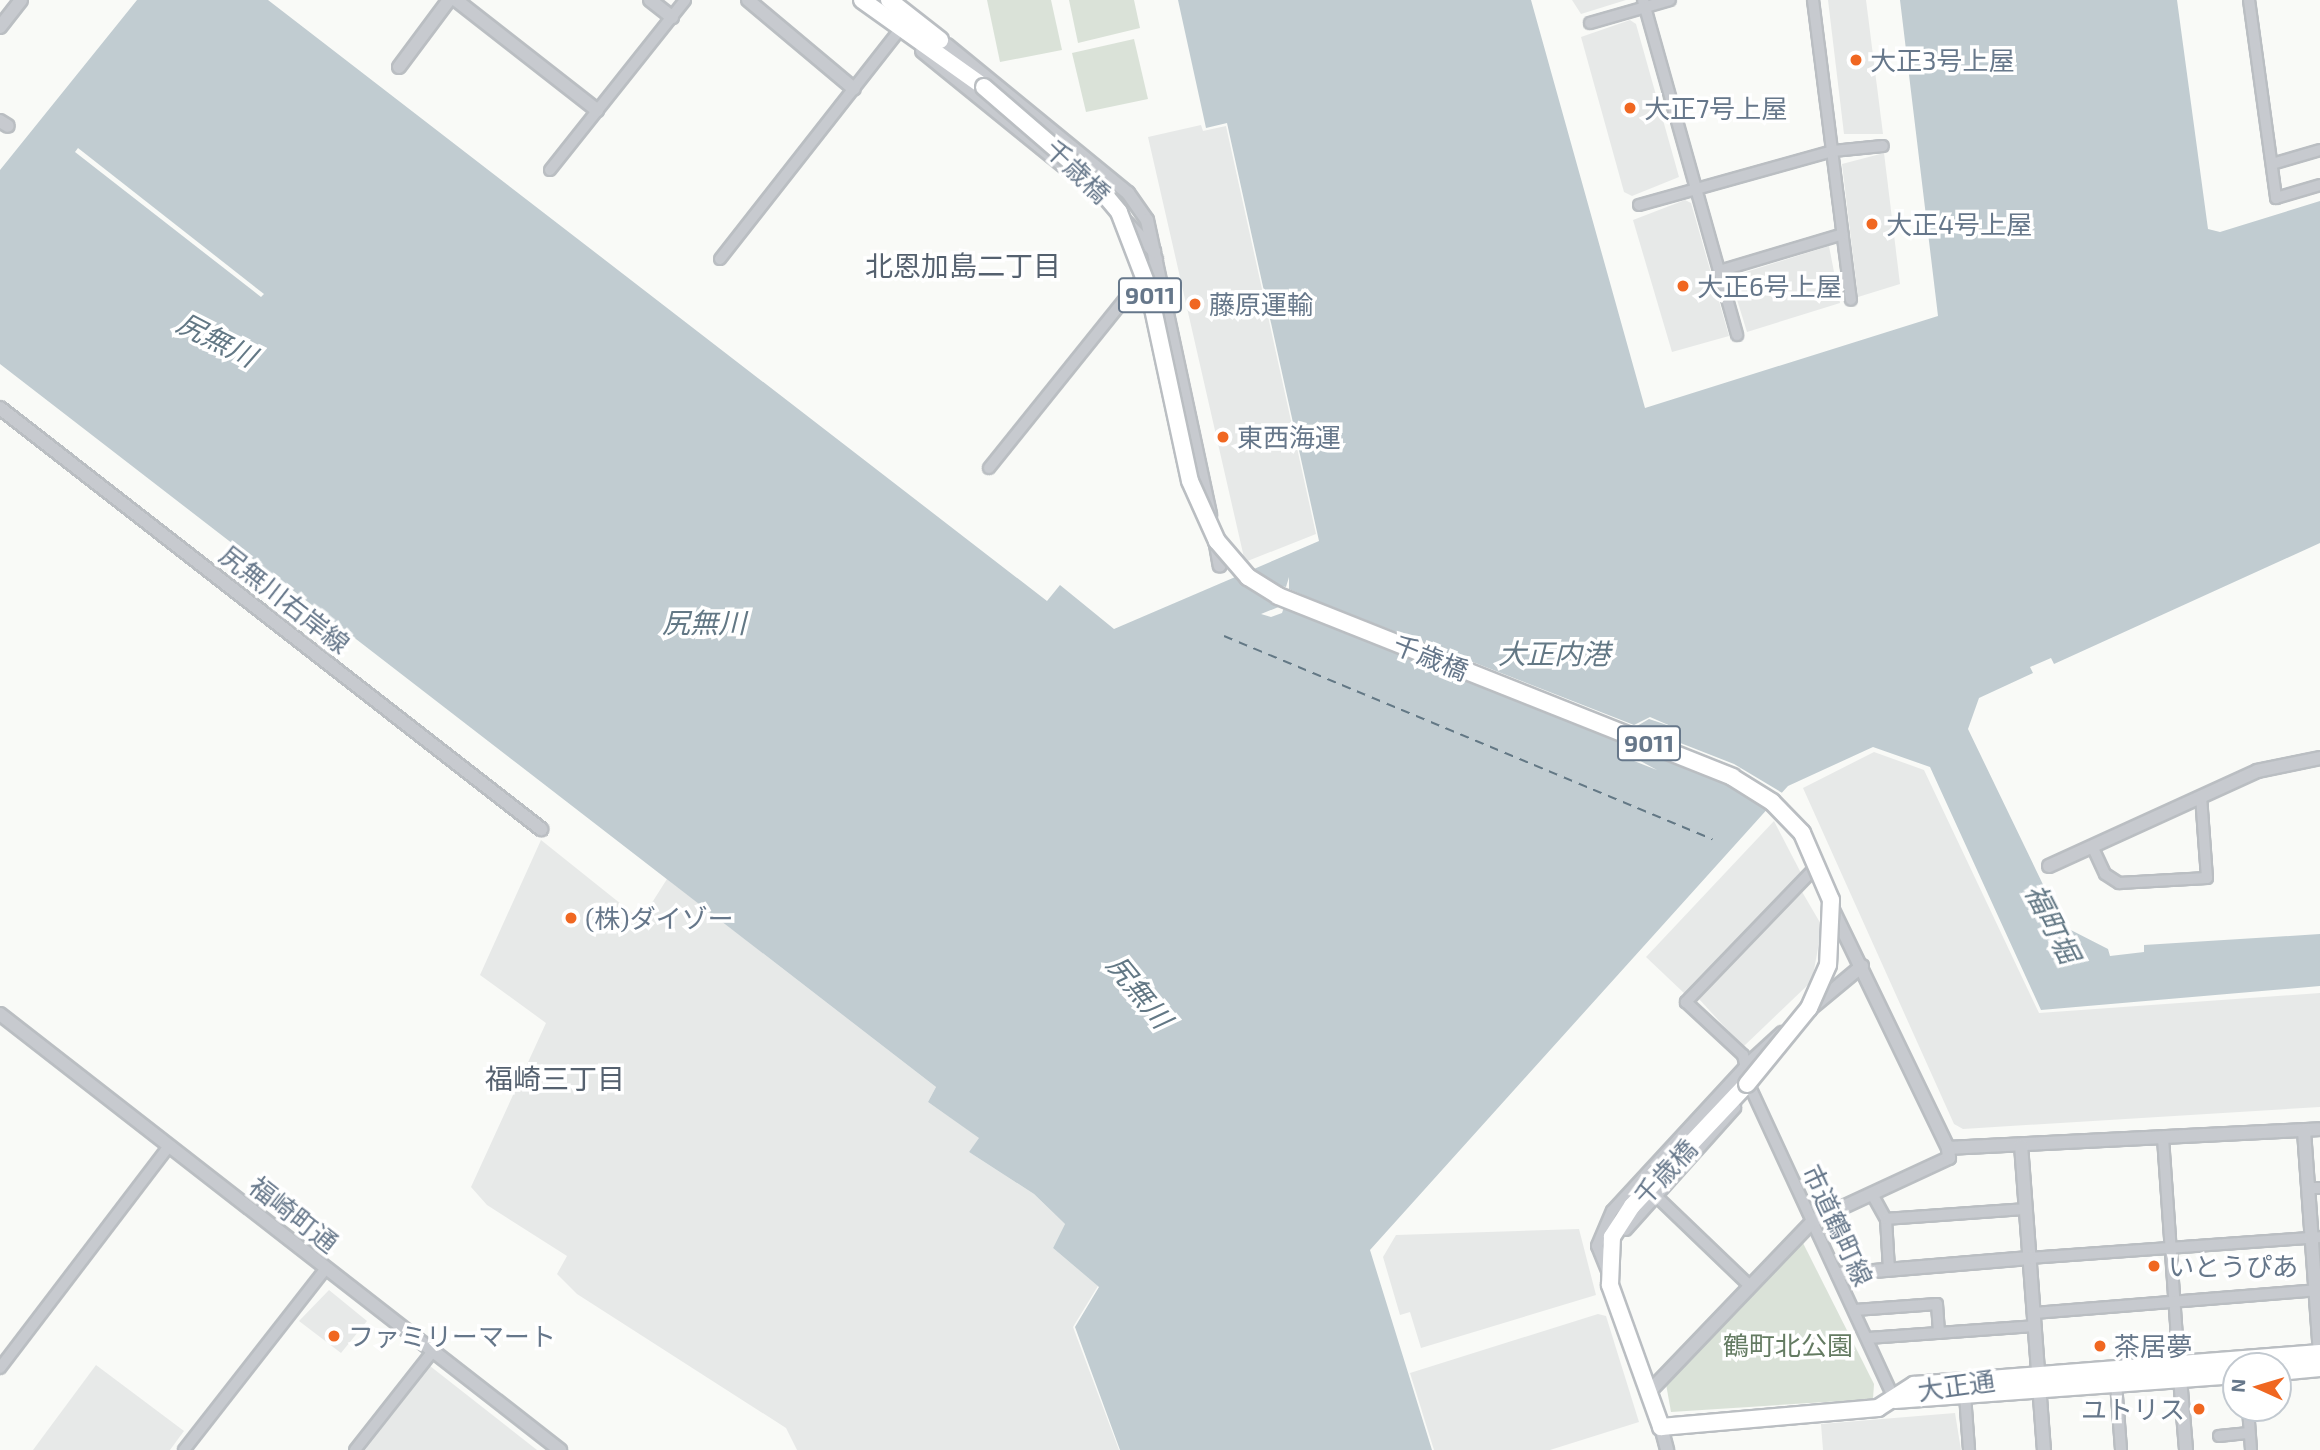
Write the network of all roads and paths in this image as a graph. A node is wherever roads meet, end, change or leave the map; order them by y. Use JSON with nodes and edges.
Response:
{"nodes":[{"id":1,"x":21,"y":0,"type":"edge"},
{"id":2,"x":449,"y":0,"type":"edge"},
{"id":3,"x":456,"y":0,"type":"edge"},
{"id":4,"x":650,"y":0,"type":"edge"},
{"id":5,"x":685,"y":0,"type":"edge"},
{"id":6,"x":748,"y":0,"type":"edge"},
{"id":7,"x":862,"y":0,"type":"edge"},
{"id":8,"x":889,"y":0,"type":"edge"},
{"id":9,"x":1670,"y":0,"type":"edge"},
{"id":10,"x":1813,"y":0,"type":"edge"},
{"id":11,"x":2249,"y":0,"type":"edge"},
{"id":12,"x":1644,"y":3,"type":"edge"},
{"id":13,"x":672,"y":17,"type":"junction"},
{"id":14,"x":910,"y":18,"type":"junction"},
{"id":15,"x":1590,"y":23,"type":"dead end"},
{"id":16,"x":0,"y":27,"type":"edge"},
{"id":17,"x":899,"y":31,"type":"junction"},
{"id":18,"x":947,"y":46,"type":"junction"},
{"id":19,"x":399,"y":66,"type":"dead end"},
{"id":20,"x":962,"y":70,"type":"junction"},
{"id":21,"x":854,"y":89,"type":"junction"},
{"id":22,"x":597,"y":110,"type":"junction"},
{"id":23,"x":1883,"y":146,"type":"dead end"},
{"id":24,"x":2320,"y":150,"type":"edge"},
{"id":25,"x":1833,"y":151,"type":"junction"},
{"id":26,"x":2272,"y":164,"type":"junction"},
{"id":27,"x":550,"y":170,"type":"dead end"},
{"id":28,"x":2320,"y":185,"type":"edge"},
{"id":29,"x":1696,"y":190,"type":"junction"},
{"id":30,"x":1128,"y":193,"type":"junction"},
{"id":31,"x":1107,"y":201,"type":"junction"},
{"id":32,"x":1639,"y":205,"type":"dead end"},
{"id":33,"x":1843,"y":234,"type":"junction"},
{"id":34,"x":1156,"y":255,"type":"junction"},
{"id":35,"x":720,"y":259,"type":"dead end"},
{"id":36,"x":1719,"y":271,"type":"junction"},
{"id":37,"x":1851,"y":300,"type":"dead end"},
{"id":38,"x":1737,"y":335,"type":"dead end"},
{"id":39,"x":0,"y":408,"type":"edge"},
{"id":40,"x":989,"y":468,"type":"dead end"},
{"id":41,"x":1220,"y":566,"type":"dead end"},
{"id":42,"x":2320,"y":758,"type":"edge"},
{"id":43,"x":2201,"y":796,"type":"junction"},
{"id":44,"x":541,"y":829,"type":"dead end"},
{"id":45,"x":2092,"y":846,"type":"junction"},
{"id":46,"x":2049,"y":866,"type":"dead end"},
{"id":47,"x":1814,"y":869,"type":"joint"},
{"id":48,"x":1862,"y":966,"type":"junction"},
{"id":49,"x":1,"y":1018,"type":"edge"},
{"id":50,"x":1746,"y":1066,"type":"junction"},
{"id":51,"x":1751,"y":1089,"type":"junction"},
{"id":52,"x":2320,"y":1129,"type":"edge"},
{"id":53,"x":2304,"y":1130,"type":"junction"},
{"id":54,"x":2163,"y":1138,"type":"junction"},
{"id":55,"x":2021,"y":1145,"type":"junction"},
{"id":56,"x":169,"y":1146,"type":"junction"},
{"id":57,"x":1948,"y":1148,"type":"junction"},
{"id":58,"x":2314,"y":1188,"type":"edge"},
{"id":59,"x":1872,"y":1194,"type":"junction"},
{"id":60,"x":1655,"y":1195,"type":"junction"},
{"id":61,"x":2026,"y":1209,"type":"junction"},
{"id":62,"x":1886,"y":1219,"type":"junction"},
{"id":63,"x":1813,"y":1221,"type":"junction"},
{"id":64,"x":1619,"y":1234,"type":"junction"},
{"id":65,"x":2316,"y":1237,"type":"edge"},
{"id":66,"x":2171,"y":1248,"type":"junction"},
{"id":67,"x":2029,"y":1258,"type":"junction"},
{"id":68,"x":326,"y":1268,"type":"junction"},
{"id":69,"x":1889,"y":1270,"type":"junction"},
{"id":70,"x":1608,"y":1274,"type":"junction"},
{"id":71,"x":1838,"y":1274,"type":"junction"},
{"id":72,"x":1750,"y":1286,"type":"junction"},
{"id":73,"x":2318,"y":1290,"type":"edge"},
{"id":74,"x":2175,"y":1302,"type":"junction"},
{"id":75,"x":1855,"y":1310,"type":"junction"},
{"id":76,"x":2034,"y":1320,"type":"junction"},
{"id":77,"x":1939,"y":1332,"type":"junction"},
{"id":78,"x":1868,"y":1338,"type":"junction"},
{"id":79,"x":433,"y":1351,"type":"junction"},
{"id":80,"x":2320,"y":1353,"type":"edge"},
{"id":81,"x":0,"y":1368,"type":"edge"},
{"id":82,"x":2320,"y":1368,"type":"edge"},
{"id":83,"x":2180,"y":1371,"type":"junction"},
{"id":84,"x":2292,"y":1371,"type":"edge"},
{"id":85,"x":2222,"y":1374,"type":"edge"},
{"id":86,"x":2039,"y":1382,"type":"junction"},
{"id":87,"x":2116,"y":1383,"type":"junction"},
{"id":88,"x":1649,"y":1392,"type":"junction"},
{"id":89,"x":1965,"y":1395,"type":"junction"},
{"id":90,"x":1895,"y":1400,"type":"junction"},
{"id":91,"x":2249,"y":1422,"type":"edge"},
{"id":92,"x":1661,"y":1427,"type":"junction"},
{"id":93,"x":2249,"y":1433,"type":"junction"},
{"id":94,"x":2219,"y":1436,"type":"dead end"},
{"id":95,"x":184,"y":1450,"type":"edge"},
{"id":96,"x":355,"y":1450,"type":"edge"},
{"id":97,"x":560,"y":1450,"type":"edge"},
{"id":98,"x":1668,"y":1450,"type":"edge"},
{"id":99,"x":1969,"y":1450,"type":"edge"},
{"id":100,"x":2044,"y":1450,"type":"edge"},
{"id":101,"x":2121,"y":1450,"type":"edge"},
{"id":102,"x":2186,"y":1450,"type":"edge"},
{"id":103,"x":2251,"y":1450,"type":"edge"}],
"edges":[{"from":1,"to":16,"type":"street"},
{"from":2,"to":19,"type":"street"},
{"from":3,"to":22,"type":"street"},
{"from":4,"to":13,"type":"street"},
{"from":5,"to":13,"type":"street"},
{"from":6,"to":21,"type":"street"},
{"from":7,"to":17,"type":"main road","name":"千歳橋"},
{"from":8,"to":14,"type":"main road"},
{"from":9,"to":12,"type":"street"},
{"from":10,"to":25,"type":"street"},
{"from":11,"to":26,"type":"street"},
{"from":12,"to":15,"type":"street"},
{"from":12,"to":29,"type":"street"},
{"from":13,"to":22,"type":"street"},
{"from":14,"to":17,"type":"street"},
{"from":14,"to":18,"type":"main road"},
{"from":17,"to":20,"type":"main road","name":"千歳橋"},
{"from":17,"to":21,"type":"street"},
{"from":17,"to":31,"type":"street"},
{"from":18,"to":20,"type":"main road"},
{"from":18,"to":30,"type":"street"},
{"from":20,"to":64,"type":"main road","name":"千歳橋","number":"9011","bridge":true},
{"from":21,"to":35,"type":"street"},
{"from":22,"to":27,"type":"street"},
{"from":23,"to":25,"type":"street"},
{"from":24,"to":26,"type":"street"},
{"from":25,"to":29,"type":"street"},
{"from":25,"to":33,"type":"street"},
{"from":26,"to":28,"type":"street"},
{"from":29,"to":32,"type":"street"},
{"from":29,"to":36,"type":"street"},
{"from":30,"to":31,"type":"street"},
{"from":30,"to":34,"type":"street"},
{"from":31,"to":34,"type":"street"},
{"from":33,"to":36,"type":"street"},
{"from":33,"to":37,"type":"street"},
{"from":34,"to":40,"type":"street"},
{"from":34,"to":41,"type":"street"},
{"from":36,"to":38,"type":"street"},
{"from":39,"to":44,"type":"street","name":"尻無川右岸線"},
{"from":42,"to":43,"type":"street"},
{"from":43,"to":45,"type":"street"},
{"from":43,"to":45,"type":"street"},
{"from":45,"to":46,"type":"street"},
{"from":47,"to":48,"type":"street"},
{"from":47,"to":50,"type":"street"},
{"from":48,"to":50,"type":"street"},
{"from":48,"to":57,"type":"street"},
{"from":49,"to":56,"type":"street","name":"福崎町通"},
{"from":50,"to":51,"type":"street","name":"市道鶴町線"},
{"from":50,"to":70,"type":"street"},
{"from":51,"to":60,"type":"street"},
{"from":51,"to":63,"type":"street","name":"市道鶴町線"},
{"from":52,"to":53,"type":"street"},
{"from":53,"to":54,"type":"street"},
{"from":53,"to":58,"type":"street"},
{"from":54,"to":55,"type":"street"},
{"from":54,"to":66,"type":"street"},
{"from":55,"to":57,"type":"street"},
{"from":55,"to":61,"type":"street"},
{"from":56,"to":68,"type":"street","name":"福崎町通"},
{"from":56,"to":81,"type":"street"},
{"from":57,"to":59,"type":"street"},
{"from":58,"to":65,"type":"street"},
{"from":59,"to":62,"type":"street"},
{"from":59,"to":63,"type":"street"},
{"from":60,"to":64,"type":"street"},
{"from":60,"to":72,"type":"street"},
{"from":61,"to":62,"type":"street"},
{"from":61,"to":67,"type":"street"},
{"from":62,"to":69,"type":"street"},
{"from":63,"to":71,"type":"street","name":"市道鶴町線"},
{"from":63,"to":72,"type":"street"},
{"from":64,"to":70,"type":"main road"},
{"from":65,"to":66,"type":"street"},
{"from":65,"to":73,"type":"street"},
{"from":66,"to":67,"type":"street"},
{"from":66,"to":74,"type":"street"},
{"from":67,"to":69,"type":"street"},
{"from":67,"to":76,"type":"street"},
{"from":68,"to":79,"type":"street","name":"福崎町通"},
{"from":68,"to":95,"type":"street"},
{"from":69,"to":71,"type":"street"},
{"from":70,"to":88,"type":"main road"},
{"from":71,"to":75,"type":"street","name":"市道鶴町線"},
{"from":72,"to":88,"type":"street"},
{"from":73,"to":74,"type":"street"},
{"from":73,"to":80,"type":"street"},
{"from":74,"to":76,"type":"street"},
{"from":74,"to":83,"type":"street"},
{"from":75,"to":77,"type":"street"},
{"from":75,"to":78,"type":"street","name":"市道鶴町線"},
{"from":76,"to":77,"type":"street"},
{"from":76,"to":86,"type":"street"},
{"from":77,"to":78,"type":"street"},
{"from":78,"to":90,"type":"street","name":"市道鶴町線"},
{"from":79,"to":96,"type":"street"},
{"from":79,"to":97,"type":"street","name":"福崎町通"},
{"from":80,"to":83,"type":"main road","name":"大正通"},
{"from":82,"to":84,"type":"main road"},
{"from":83,"to":85,"type":"main road","name":"大正通"},
{"from":83,"to":86,"type":"main road","name":"大正通"},
{"from":83,"to":87,"type":"main road","name":"大正通"},
{"from":83,"to":102,"type":"street"},
{"from":86,"to":87,"type":"main road","name":"大正通"},
{"from":86,"to":89,"type":"main road","name":"大正通"},
{"from":86,"to":90,"type":"main road","name":"大正通"},
{"from":86,"to":100,"type":"street"},
{"from":87,"to":101,"type":"street"},
{"from":88,"to":92,"type":"main road"},
{"from":89,"to":90,"type":"main road","name":"大正通"},
{"from":89,"to":99,"type":"street"},
{"from":90,"to":92,"type":"main road"},
{"from":91,"to":93,"type":"street"},
{"from":92,"to":98,"type":"street"},
{"from":93,"to":94,"type":"street"},
{"from":93,"to":103,"type":"street"}]}
